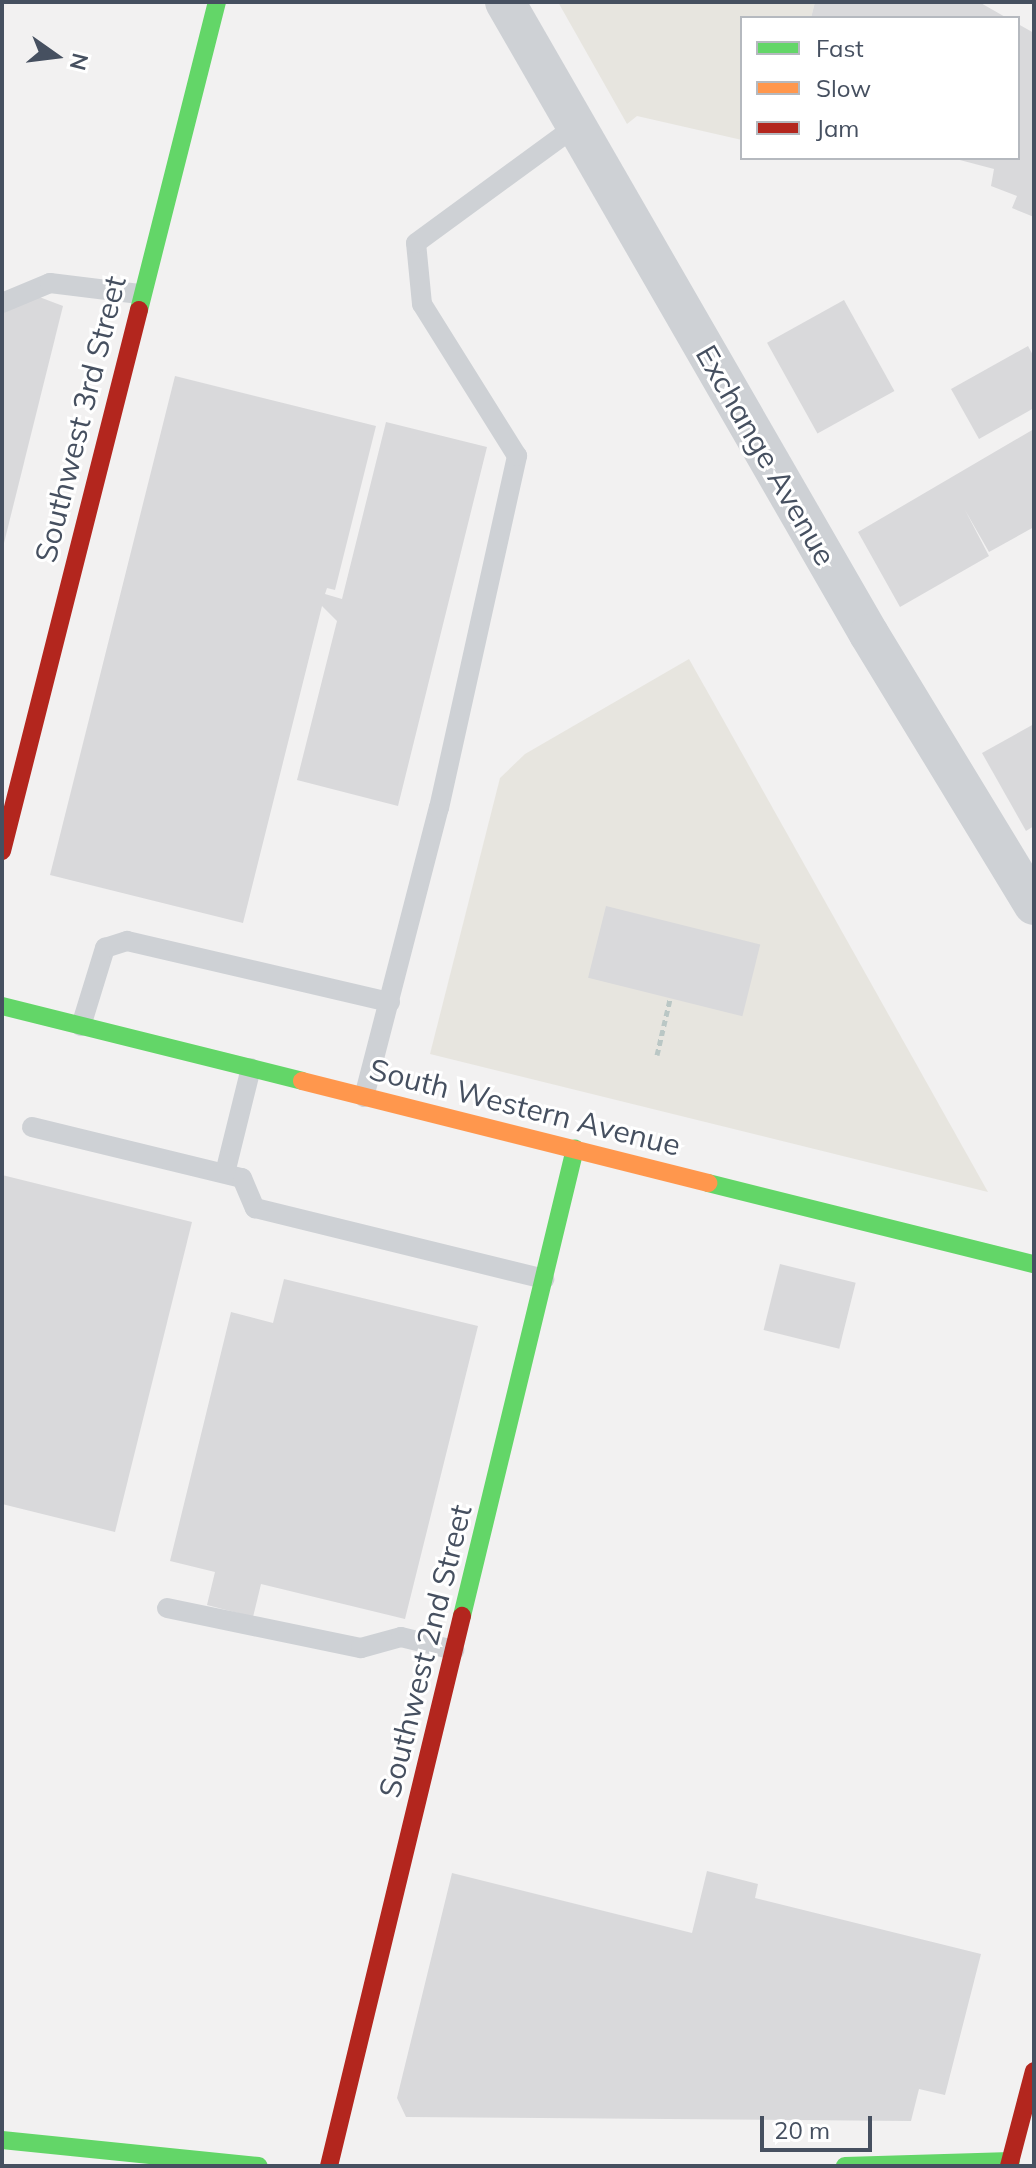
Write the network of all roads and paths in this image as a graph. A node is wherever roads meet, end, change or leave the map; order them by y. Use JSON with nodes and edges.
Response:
{"nodes":[{"id":1,"x":217,"y":2,"type":"edge"},
{"id":2,"x":505,"y":2,"type":"edge"},
{"id":3,"x":576,"y":126,"type":"junction"},
{"id":4,"x":139,"y":294,"type":"junction"},
{"id":5,"x":2,"y":303,"type":"edge"},
{"id":6,"x":2,"y":851,"type":"edge"},
{"id":7,"x":1034,"y":905,"type":"edge"},
{"id":8,"x":670,"y":999,"type":"dead end"},
{"id":9,"x":390,"y":1002,"type":"junction"},
{"id":10,"x":2,"y":1006,"type":"edge"},
{"id":11,"x":81,"y":1026,"type":"junction"},
{"id":12,"x":657,"y":1055,"type":"dead end"},
{"id":13,"x":251,"y":1068,"type":"junction"},
{"id":14,"x":364,"y":1097,"type":"junction"},
{"id":15,"x":32,"y":1127,"type":"dead end"},
{"id":16,"x":575,"y":1148,"type":"junction"},
{"id":17,"x":225,"y":1173,"type":"junction"},
{"id":18,"x":1034,"y":1264,"type":"edge"},
{"id":19,"x":544,"y":1279,"type":"junction"},
{"id":20,"x":167,"y":1608,"type":"dead end"},
{"id":21,"x":454,"y":1650,"type":"junction"},
{"id":22,"x":1034,"y":2071,"type":"edge"},
{"id":23,"x":2,"y":2140,"type":"edge"},
{"id":24,"x":1010,"y":2163,"type":"edge"},
{"id":25,"x":259,"y":2166,"type":"edge"},
{"id":26,"x":329,"y":2166,"type":"edge"},
{"id":27,"x":845,"y":2166,"type":"edge"}],
"edges":[{"from":1,"to":4,"type":"street","name":"Southwest 3rd Street"},
{"from":2,"to":3,"type":"street","name":"Exchange Avenue"},
{"from":3,"to":7,"type":"street","name":"Exchange Avenue"},
{"from":3,"to":9,"type":"lane"},
{"from":4,"to":5,"type":"lane"},
{"from":4,"to":6,"type":"street","name":"Southwest 3rd Street"},
{"from":8,"to":12,"type":"path"},
{"from":9,"to":11,"type":"lane"},
{"from":9,"to":14,"type":"lane"},
{"from":10,"to":11,"type":"street","name":"South Western Avenue"},
{"from":11,"to":13,"type":"street","name":"South Western Avenue"},
{"from":13,"to":14,"type":"street","name":"South Western Avenue"},
{"from":13,"to":17,"type":"lane"},
{"from":14,"to":16,"type":"street","name":"South Western Avenue"},
{"from":15,"to":17,"type":"lane"},
{"from":16,"to":18,"type":"street","name":"South Western Avenue"},
{"from":16,"to":19,"type":"street","name":"Southwest 2nd Street"},
{"from":17,"to":19,"type":"lane"},
{"from":19,"to":21,"type":"street","name":"Southwest 2nd Street"},
{"from":20,"to":21,"type":"lane"},
{"from":21,"to":26,"type":"street","name":"Southwest 2nd Street"},
{"from":22,"to":24,"type":"street"},
{"from":23,"to":25,"type":"street"},
{"from":24,"to":27,"type":"street"}]}
